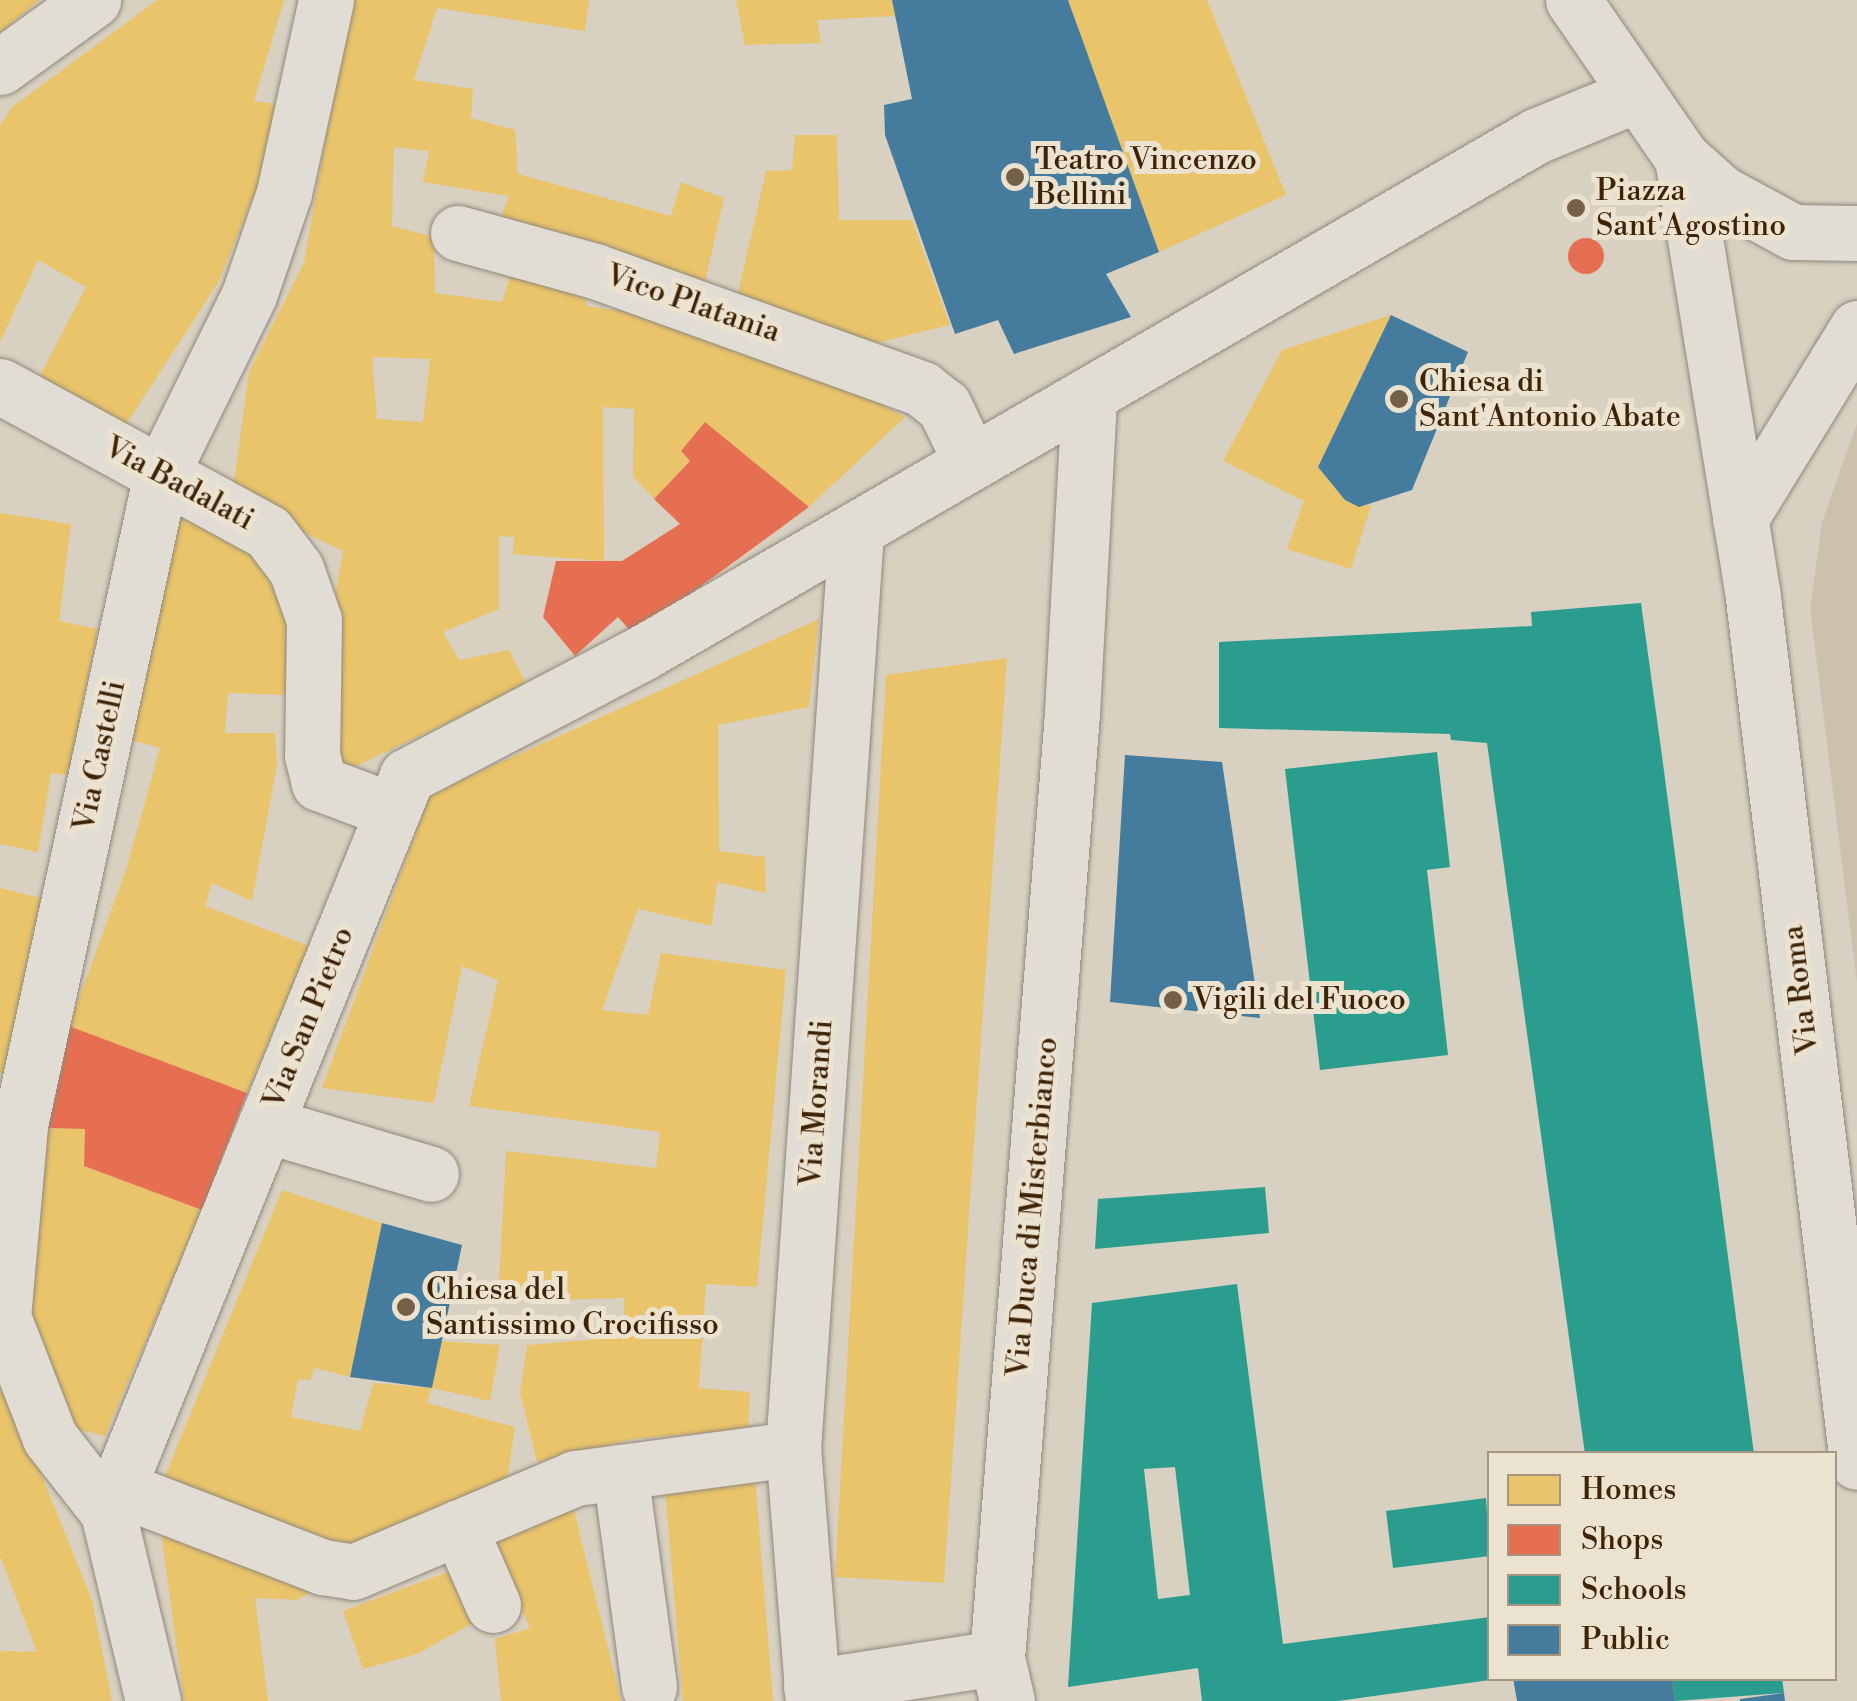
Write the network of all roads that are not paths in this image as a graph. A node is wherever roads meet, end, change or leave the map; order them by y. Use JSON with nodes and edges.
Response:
{"nodes":[{"id":1,"x":93,"y":0,"type":"edge"},
{"id":2,"x":326,"y":0,"type":"edge"},
{"id":3,"x":1574,"y":0,"type":"edge"},
{"id":4,"x":0,"y":66,"type":"edge"},
{"id":5,"x":1638,"y":94,"type":"junction"},
{"id":6,"x":1682,"y":158,"type":"junction"},
{"id":7,"x":1857,"y":233,"type":"edge"},
{"id":8,"x":458,"y":234,"type":"dead end"},
{"id":9,"x":1857,"y":328,"type":"edge"},
{"id":10,"x":0,"y":386,"type":"edge"},
{"id":11,"x":1089,"y":394,"type":"junction"},
{"id":12,"x":971,"y":462,"type":"junction"},
{"id":13,"x":161,"y":474,"type":"junction"},
{"id":14,"x":1740,"y":519,"type":"junction"},
{"id":15,"x":836,"y":542,"type":"junction"},
{"id":16,"x":393,"y":811,"type":"junction"},
{"id":17,"x":10,"y":1124,"type":"edge"},
{"id":18,"x":266,"y":1125,"type":"junction"},
{"id":19,"x":431,"y":1174,"type":"dead end"},
{"id":20,"x":6,"y":1338,"type":"edge"},
{"id":21,"x":793,"y":1449,"type":"junction"},
{"id":22,"x":1857,"y":1462,"type":"edge"},
{"id":23,"x":620,"y":1472,"type":"junction"},
{"id":24,"x":113,"y":1500,"type":"junction"},
{"id":25,"x":459,"y":1527,"type":"junction"},
{"id":26,"x":493,"y":1605,"type":"dead end"},
{"id":27,"x":1002,"y":1679,"type":"edge"},
{"id":28,"x":649,"y":1686,"type":"dead end"},
{"id":29,"x":812,"y":1694,"type":"edge"},
{"id":30,"x":152,"y":1701,"type":"edge"}],
"edges":[{"from":1,"to":4,"type":"street"},
{"from":2,"to":13,"type":"street","name":"Via Castelli"},
{"from":3,"to":5,"type":"street"},
{"from":5,"to":6,"type":"street"},
{"from":5,"to":11,"type":"street","name":"Via San Pietro"},
{"from":6,"to":7,"type":"street"},
{"from":6,"to":14,"type":"street","name":"Via Roma"},
{"from":8,"to":12,"type":"street","name":"Vico Platania"},
{"from":9,"to":14,"type":"street"},
{"from":10,"to":13,"type":"street","name":"Via Badalati"},
{"from":11,"to":12,"type":"street","name":"Via San Pietro"},
{"from":11,"to":27,"type":"street","name":"Via Duca di Misterbianco"},
{"from":12,"to":15,"type":"street","name":"Via San Pietro"},
{"from":13,"to":16,"type":"street","name":"Via Badalati"},
{"from":13,"to":17,"type":"street","name":"Via Castelli"},
{"from":14,"to":22,"type":"street","name":"Via Roma"},
{"from":15,"to":16,"type":"street","name":"Via San Pietro"},
{"from":15,"to":21,"type":"street","name":"Via Morandi"},
{"from":16,"to":18,"type":"street","name":"Via San Pietro"},
{"from":17,"to":20,"type":"street","name":"Via Castelli"},
{"from":18,"to":19,"type":"street"},
{"from":18,"to":24,"type":"street","name":"Via San Pietro"},
{"from":20,"to":24,"type":"street","name":"Via Castelli"},
{"from":21,"to":23,"type":"street"},
{"from":21,"to":29,"type":"street","name":"Via Morandi"},
{"from":23,"to":25,"type":"street"},
{"from":23,"to":28,"type":"street"},
{"from":24,"to":25,"type":"street"},
{"from":24,"to":30,"type":"street"},
{"from":25,"to":26,"type":"street"},
{"from":27,"to":29,"type":"street"}]}
